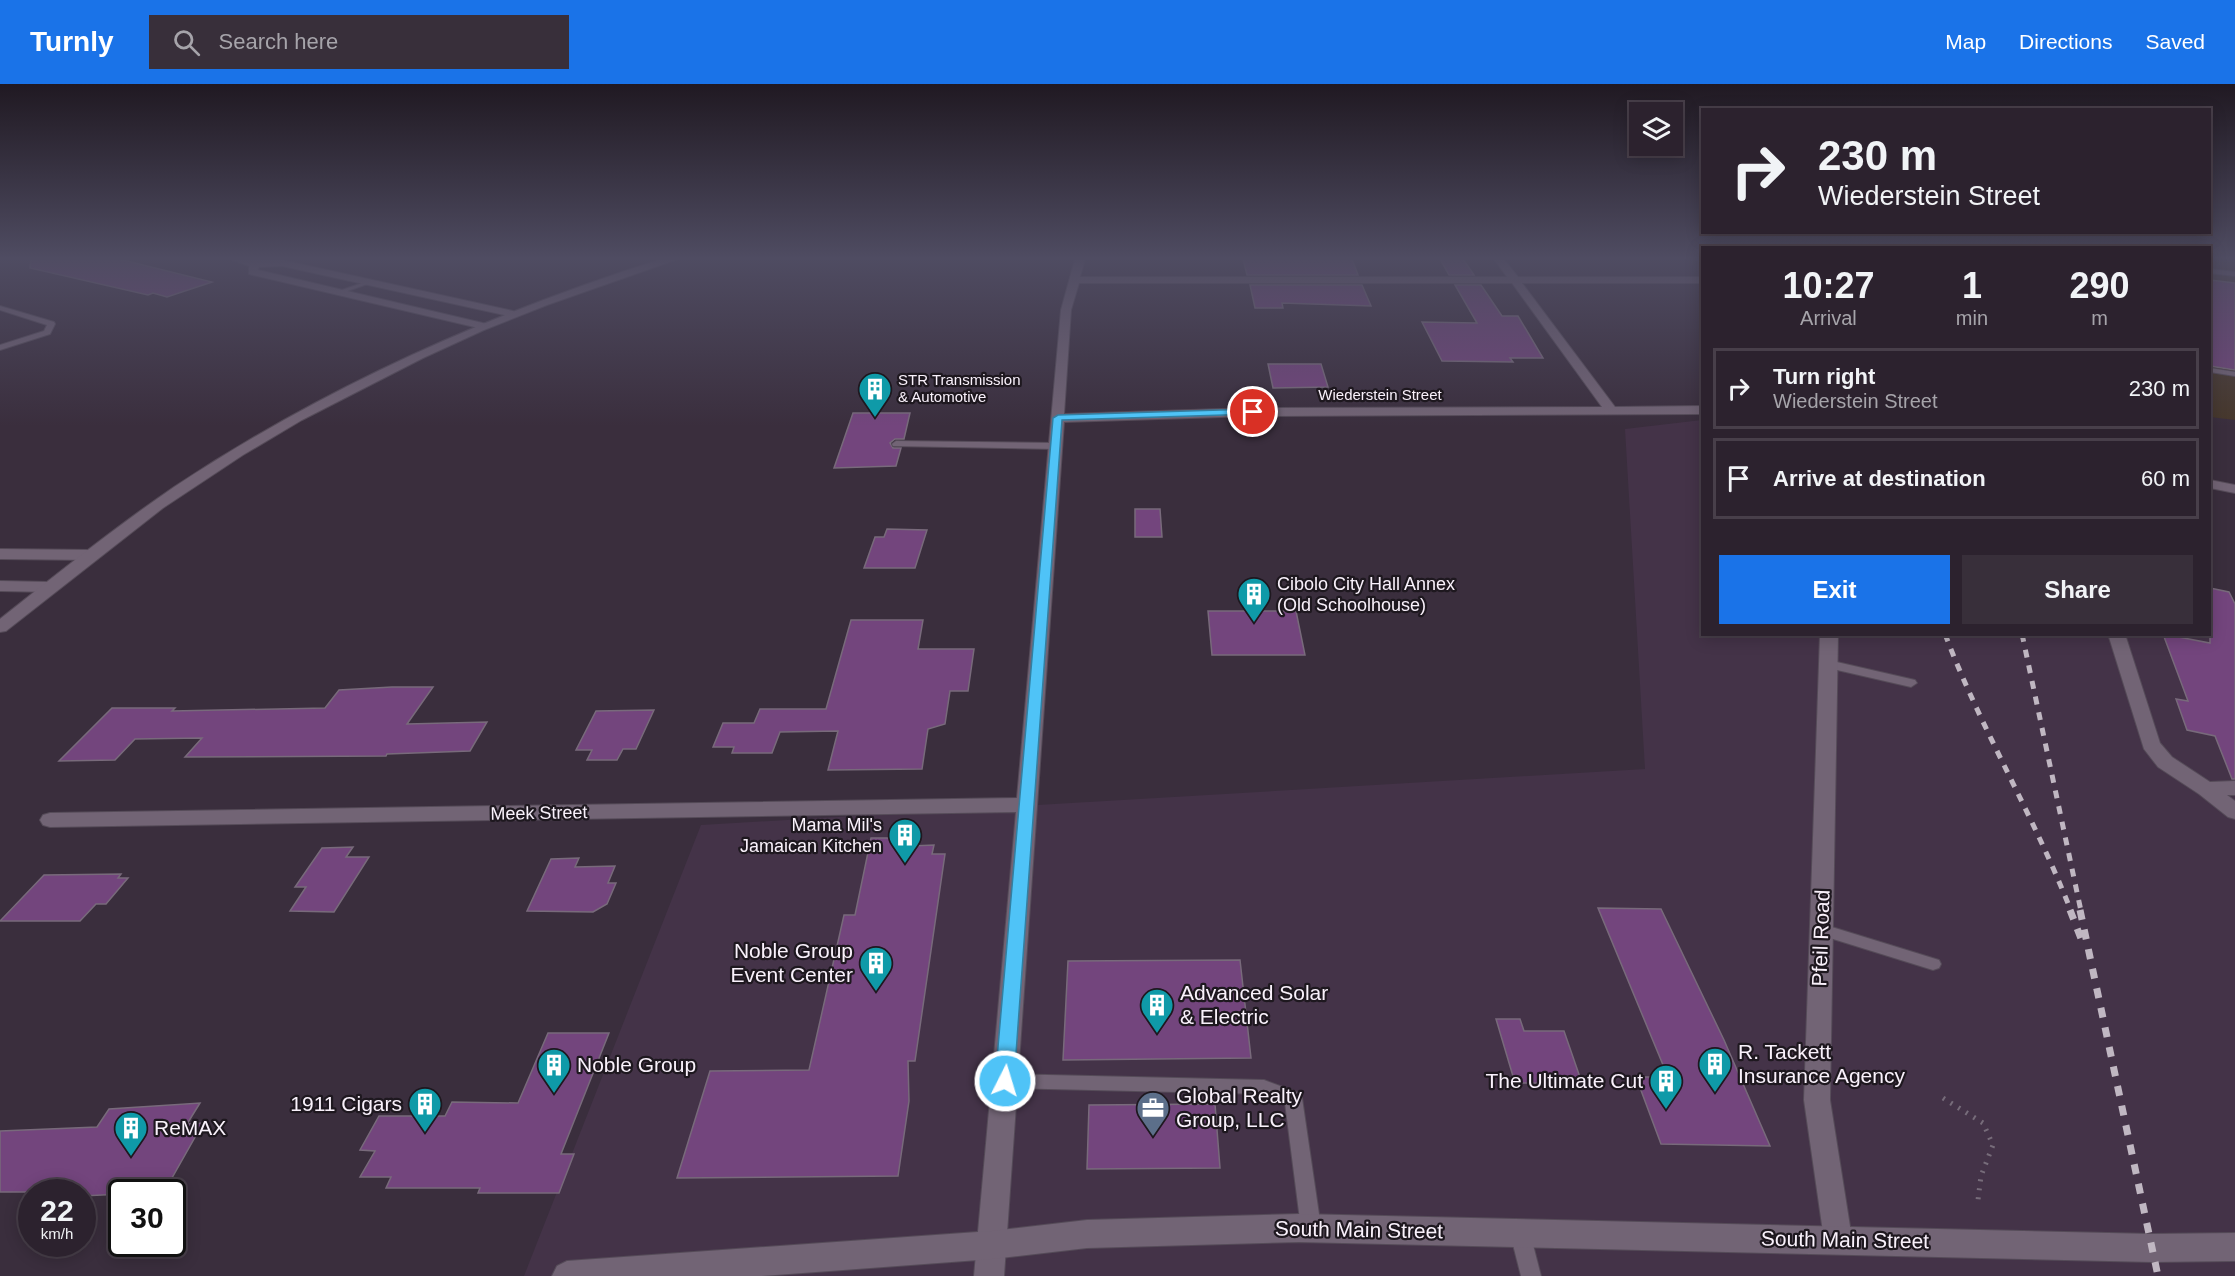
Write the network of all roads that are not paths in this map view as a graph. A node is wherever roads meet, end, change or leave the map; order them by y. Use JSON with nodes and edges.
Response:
{"nodes":[{"id":1,"x":21,"y":315,"type":"edge"},
{"id":2,"x":435,"y":315,"type":"edge"},
{"id":3,"x":511,"y":315,"type":"edge"},
{"id":4,"x":1066,"y":315,"type":"edge"},
{"id":5,"x":1541,"y":315,"type":"edge"},
{"id":6,"x":483,"y":326,"type":"junction"},
{"id":7,"x":0,"y":348,"type":"edge"},
{"id":8,"x":2211,"y":370,"type":"edge"},
{"id":9,"x":2235,"y":374,"type":"edge"},
{"id":10,"x":1701,"y":410,"type":"edge"},
{"id":11,"x":1613,"y":412,"type":"junction"},
{"id":12,"x":1058,"y":418,"type":"junction"},
{"id":13,"x":896,"y":444,"type":"dead end"},
{"id":14,"x":1056,"y":446,"type":"junction"},
{"id":15,"x":2211,"y":484,"type":"edge"},
{"id":16,"x":2235,"y":489,"type":"edge"},
{"id":17,"x":0,"y":554,"type":"edge"},
{"id":18,"x":93,"y":555,"type":"junction"},
{"id":19,"x":0,"y":585,"type":"edge"},
{"id":20,"x":50,"y":587,"type":"junction"},
{"id":21,"x":0,"y":627,"type":"edge"},
{"id":22,"x":1828,"y":636,"type":"edge"},
{"id":23,"x":2117,"y":636,"type":"edge"},
{"id":24,"x":1828,"y":664,"type":"junction"},
{"id":25,"x":1911,"y":683,"type":"dead end"},
{"id":26,"x":2235,"y":788,"type":"edge"},
{"id":27,"x":2206,"y":789,"type":"junction"},
{"id":28,"x":1027,"y":805,"type":"junction"},
{"id":29,"x":2235,"y":812,"type":"edge"},
{"id":30,"x":50,"y":820,"type":"dead end"},
{"id":31,"x":1822,"y":930,"type":"junction"},
{"id":32,"x":1933,"y":964,"type":"dead end"},
{"id":33,"x":1005,"y":1081,"type":"junction"},
{"id":34,"x":1311,"y":1228,"type":"junction"},
{"id":35,"x":1520,"y":1233,"type":"junction"},
{"id":36,"x":1838,"y":1239,"type":"junction"},
{"id":37,"x":992,"y":1245,"type":"junction"},
{"id":38,"x":2235,"y":1247,"type":"edge"},
{"id":39,"x":567,"y":1276,"type":"edge"},
{"id":40,"x":989,"y":1276,"type":"edge"},
{"id":41,"x":1531,"y":1276,"type":"edge"}],
"edges":[{"from":1,"to":7,"type":"lane"},
{"from":2,"to":6,"type":"street"},
{"from":3,"to":6,"type":"street"},
{"from":4,"to":12,"type":"street"},
{"from":5,"to":11,"type":"street"},
{"from":6,"to":18,"type":"street"},
{"from":8,"to":9,"type":"lane"},
{"from":10,"to":11,"type":"street","name":"Wiederstein Street"},
{"from":11,"to":12,"type":"street","name":"Wiederstein Street"},
{"from":12,"to":14,"type":"street"},
{"from":13,"to":14,"type":"lane"},
{"from":14,"to":28,"type":"street"},
{"from":15,"to":16,"type":"street"},
{"from":17,"to":18,"type":"street"},
{"from":18,"to":20,"type":"street"},
{"from":19,"to":20,"type":"street"},
{"from":20,"to":21,"type":"street"},
{"from":22,"to":24,"type":"street","name":"Pfeil Road"},
{"from":23,"to":27,"type":"street"},
{"from":24,"to":25,"type":"lane"},
{"from":24,"to":31,"type":"street","name":"Pfeil Road"},
{"from":26,"to":27,"type":"street"},
{"from":27,"to":29,"type":"street"},
{"from":28,"to":30,"type":"street","name":"Meek Street"},
{"from":28,"to":33,"type":"street"},
{"from":31,"to":32,"type":"lane"},
{"from":31,"to":36,"type":"street","name":"Pfeil Road"},
{"from":33,"to":34,"type":"lane"},
{"from":33,"to":37,"type":"street"},
{"from":34,"to":35,"type":"street","name":"South Main Street"},
{"from":34,"to":37,"type":"street","name":"South Main Street"},
{"from":35,"to":36,"type":"street","name":"South Main Street"},
{"from":35,"to":41,"type":"lane"},
{"from":36,"to":38,"type":"street","name":"South Main Street"},
{"from":37,"to":39,"type":"street","name":"South Main Street"},
{"from":37,"to":40,"type":"street"}]}
